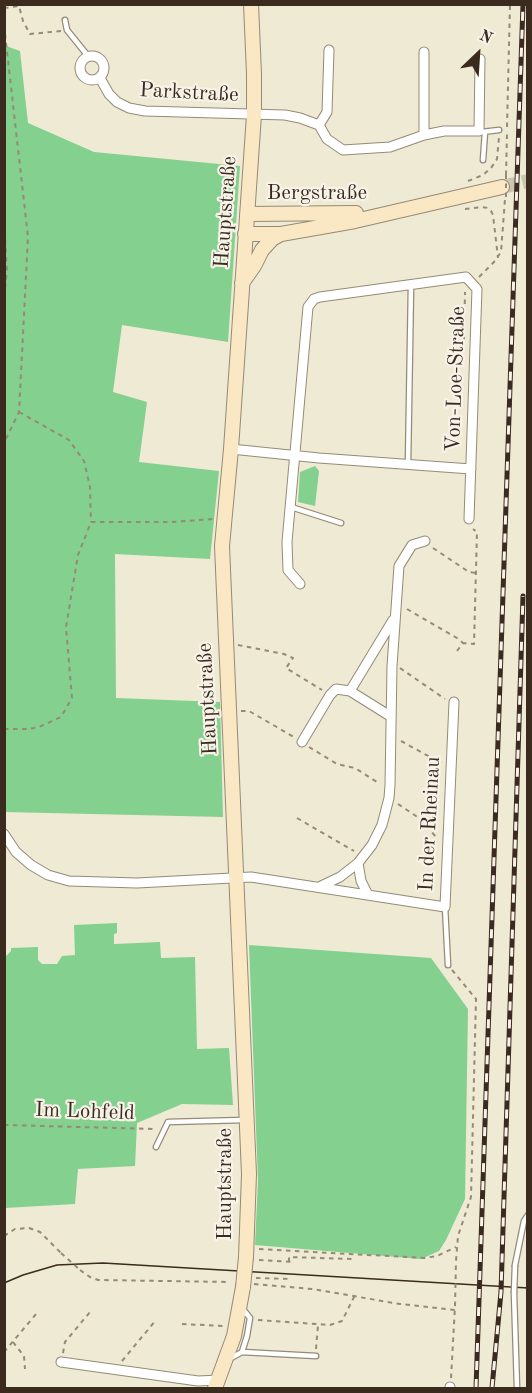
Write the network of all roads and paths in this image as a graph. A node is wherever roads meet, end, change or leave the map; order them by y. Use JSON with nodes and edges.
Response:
{"nodes":[{"id":1,"x":250,"y":4,"type":"edge"},
{"id":2,"x":510,"y":4,"type":"edge"},
{"id":3,"x":4,"y":8,"type":"edge"},
{"id":4,"x":65,"y":20,"type":"dead end"},
{"id":5,"x":4,"y":25,"type":"edge"},
{"id":6,"x":67,"y":30,"type":"junction"},
{"id":7,"x":329,"y":50,"type":"dead end"},
{"id":8,"x":424,"y":52,"type":"dead end"},
{"id":9,"x":6,"y":54,"type":"edge"},
{"id":10,"x":88,"y":56,"type":"junction"},
{"id":11,"x":480,"y":59,"type":"dead end"},
{"id":12,"x":100,"y":78,"type":"junction"},
{"id":13,"x":254,"y":115,"type":"junction"},
{"id":14,"x":319,"y":125,"type":"junction"},
{"id":15,"x":499,"y":130,"type":"joint"},
{"id":16,"x":482,"y":132,"type":"junction"},
{"id":17,"x":424,"y":135,"type":"junction"},
{"id":18,"x":483,"y":160,"type":"dead end"},
{"id":19,"x":488,"y":171,"type":"junction"},
{"id":20,"x":489,"y":179,"type":"dead end"},
{"id":21,"x":464,"y":185,"type":"dead end"},
{"id":22,"x":505,"y":186,"type":"junction"},
{"id":23,"x":487,"y":201,"type":"dead end"},
{"id":24,"x":488,"y":208,"type":"junction"},
{"id":25,"x":458,"y":209,"type":"dead end"},
{"id":26,"x":246,"y":214,"type":"junction"},
{"id":27,"x":388,"y":214,"type":"junction"},
{"id":28,"x":4,"y":220,"type":"edge"},
{"id":29,"x":245,"y":234,"type":"junction"},
{"id":30,"x":281,"y":234,"type":"junction"},
{"id":31,"x":498,"y":258,"type":"junction"},
{"id":32,"x":241,"y":284,"type":"junction"},
{"id":33,"x":473,"y":284,"type":"junction"},
{"id":34,"x":411,"y":286,"type":"junction"},
{"id":35,"x":4,"y":296,"type":"edge"},
{"id":36,"x":20,"y":412,"type":"junction"},
{"id":37,"x":4,"y":443,"type":"edge"},
{"id":38,"x":231,"y":449,"type":"junction"},
{"id":39,"x":296,"y":456,"type":"junction"},
{"id":40,"x":408,"y":464,"type":"junction"},
{"id":41,"x":471,"y":469,"type":"junction"},
{"id":42,"x":291,"y":507,"type":"junction"},
{"id":43,"x":214,"y":519,"type":"dead end"},
{"id":44,"x":469,"y":519,"type":"dead end"},
{"id":45,"x":91,"y":522,"type":"junction"},
{"id":46,"x":341,"y":523,"type":"dead end"},
{"id":47,"x":425,"y":541,"type":"joint"},
{"id":48,"x":476,"y":573,"type":"dead end"},
{"id":49,"x":300,"y":584,"type":"dead end"},
{"id":50,"x":396,"y":603,"type":"junction"},
{"id":51,"x":395,"y":616,"type":"junction"},
{"id":52,"x":226,"y":643,"type":"junction"},
{"id":53,"x":463,"y":644,"type":"dead end"},
{"id":54,"x":392,"y":666,"type":"junction"},
{"id":55,"x":350,"y":691,"type":"junction"},
{"id":56,"x":330,"y":695,"type":"junction"},
{"id":57,"x":442,"y":698,"type":"dead end"},
{"id":58,"x":454,"y":702,"type":"dead end"},
{"id":59,"x":229,"y":711,"type":"junction"},
{"id":60,"x":390,"y":716,"type":"junction"},
{"id":61,"x":4,"y":729,"type":"edge"},
{"id":62,"x":391,"y":735,"type":"junction"},
{"id":63,"x":302,"y":742,"type":"junction"},
{"id":64,"x":446,"y":764,"type":"dead end"},
{"id":65,"x":389,"y":794,"type":"junction"},
{"id":66,"x":297,"y":818,"type":"dead end"},
{"id":67,"x":4,"y":834,"type":"edge"},
{"id":68,"x":447,"y":849,"type":"junction"},
{"id":69,"x":361,"y":860,"type":"junction"},
{"id":70,"x":236,"y":877,"type":"junction"},
{"id":71,"x":319,"y":886,"type":"junction"},
{"id":72,"x":368,"y":895,"type":"junction"},
{"id":73,"x":444,"y":907,"type":"junction"},
{"id":74,"x":448,"y":965,"type":"joint"},
{"id":75,"x":246,"y":1120,"type":"junction"},
{"id":76,"x":4,"y":1125,"type":"edge"},
{"id":77,"x":165,"y":1130,"type":"junction"},
{"id":78,"x":156,"y":1147,"type":"dead end"},
{"id":79,"x":528,"y":1215,"type":"edge"},
{"id":80,"x":4,"y":1236,"type":"edge"},
{"id":81,"x":456,"y":1246,"type":"junction"},
{"id":82,"x":246,"y":1253,"type":"junction"},
{"id":83,"x":352,"y":1254,"type":"junction"},
{"id":84,"x":262,"y":1260,"type":"dead end"},
{"id":85,"x":289,"y":1262,"type":"junction"},
{"id":86,"x":294,"y":1262,"type":"dead end"},
{"id":87,"x":260,"y":1278,"type":"dead end"},
{"id":88,"x":244,"y":1284,"type":"junction"},
{"id":89,"x":288,"y":1286,"type":"junction"},
{"id":90,"x":354,"y":1297,"type":"junction"},
{"id":91,"x":240,"y":1306,"type":"junction"},
{"id":92,"x":454,"y":1308,"type":"junction"},
{"id":93,"x":90,"y":1312,"type":"dead end"},
{"id":94,"x":37,"y":1314,"type":"dead end"},
{"id":95,"x":250,"y":1318,"type":"junction"},
{"id":96,"x":156,"y":1320,"type":"dead end"},
{"id":97,"x":182,"y":1324,"type":"dead end"},
{"id":98,"x":318,"y":1325,"type":"junction"},
{"id":99,"x":236,"y":1327,"type":"junction"},
{"id":100,"x":14,"y":1342,"type":"junction"},
{"id":101,"x":4,"y":1352,"type":"edge"},
{"id":102,"x":242,"y":1352,"type":"junction"},
{"id":103,"x":316,"y":1356,"type":"joint"},
{"id":104,"x":226,"y":1360,"type":"junction"},
{"id":105,"x":62,"y":1362,"type":"joint"},
{"id":106,"x":25,"y":1369,"type":"dead end"},
{"id":107,"x":121,"y":1370,"type":"junction"},
{"id":108,"x":217,"y":1384,"type":"edge"},
{"id":109,"x":450,"y":1388,"type":"edge"},
{"id":110,"x":516,"y":1389,"type":"edge"}],
"edges":[{"from":1,"to":13,"type":"main road","name":"Hauptstraße"},
{"from":2,"to":22,"type":"path"},
{"from":3,"to":6,"type":"path"},
{"from":4,"to":6,"type":"lane"},
{"from":5,"to":9,"type":"path"},
{"from":6,"to":10,"type":"lane"},
{"from":7,"to":14,"type":"street"},
{"from":8,"to":17,"type":"street"},
{"from":9,"to":36,"type":"path"},
{"from":10,"to":12,"type":"street","name":"Parkstraße"},
{"from":10,"to":12,"type":"street","name":"Parkstraße"},
{"from":11,"to":16,"type":"street"},
{"from":12,"to":13,"type":"street","name":"Parkstraße"},
{"from":13,"to":14,"type":"street","name":"Parkstraße"},
{"from":13,"to":26,"type":"main road","name":"Hauptstraße"},
{"from":14,"to":17,"type":"street"},
{"from":15,"to":16,"type":"lane"},
{"from":15,"to":19,"type":"path"},
{"from":16,"to":17,"type":"street"},
{"from":16,"to":18,"type":"lane"},
{"from":19,"to":20,"type":"path"},
{"from":19,"to":21,"type":"path"},
{"from":22,"to":27,"type":"main road","name":"Bergstraße"},
{"from":22,"to":31,"type":"path"},
{"from":23,"to":24,"type":"path"},
{"from":24,"to":25,"type":"path"},
{"from":24,"to":31,"type":"path"},
{"from":26,"to":27,"type":"main road","name":"Bergstraße"},
{"from":26,"to":29,"type":"main road","name":"Hauptstraße"},
{"from":27,"to":30,"type":"main road","name":"Bergstraße"},
{"from":28,"to":35,"type":"path"},
{"from":29,"to":30,"type":"main road","name":"Bergstraße"},
{"from":29,"to":32,"type":"main road","name":"Hauptstraße"},
{"from":30,"to":32,"type":"main road","name":"Bergstraße"},
{"from":31,"to":33,"type":"path"},
{"from":32,"to":38,"type":"main road","name":"Hauptstraße"},
{"from":33,"to":34,"type":"street","name":"Von-Loe-Straße"},
{"from":33,"to":41,"type":"street","name":"Von-Loe-Straße"},
{"from":34,"to":39,"type":"street","name":"Von-Loe-Straße"},
{"from":34,"to":40,"type":"lane"},
{"from":36,"to":37,"type":"path"},
{"from":36,"to":45,"type":"path"},
{"from":38,"to":39,"type":"street","name":"Von-Loe-Straße"},
{"from":38,"to":52,"type":"main road","name":"Hauptstraße"},
{"from":39,"to":40,"type":"street","name":"Von-Loe-Straße"},
{"from":39,"to":42,"type":"street","name":"Von-Loe-Straße"},
{"from":40,"to":41,"type":"street","name":"Von-Loe-Straße"},
{"from":41,"to":44,"type":"street","name":"Von-Loe-Straße"},
{"from":42,"to":46,"type":"lane"},
{"from":42,"to":49,"type":"street","name":"Von-Loe-Straße"},
{"from":43,"to":45,"type":"path"},
{"from":45,"to":61,"type":"path"},
{"from":47,"to":48,"type":"path"},
{"from":47,"to":50,"type":"street","name":"In der Rheinau"},
{"from":50,"to":51,"type":"street","name":"In der Rheinau"},
{"from":50,"to":53,"type":"path"},
{"from":51,"to":54,"type":"street","name":"In der Rheinau"},
{"from":51,"to":55,"type":"street","name":"In der Rheinau"},
{"from":52,"to":56,"type":"path"},
{"from":52,"to":59,"type":"main road","name":"Hauptstraße"},
{"from":54,"to":57,"type":"path"},
{"from":54,"to":60,"type":"street","name":"In der Rheinau"},
{"from":55,"to":56,"type":"street"},
{"from":55,"to":60,"type":"street"},
{"from":56,"to":63,"type":"street"},
{"from":58,"to":68,"type":"street","name":"In der Rheinau"},
{"from":59,"to":63,"type":"path"},
{"from":59,"to":70,"type":"main road","name":"Hauptstraße"},
{"from":60,"to":62,"type":"street","name":"In der Rheinau"},
{"from":62,"to":64,"type":"path"},
{"from":62,"to":65,"type":"street","name":"In der Rheinau"},
{"from":63,"to":65,"type":"path"},
{"from":65,"to":68,"type":"path"},
{"from":65,"to":69,"type":"street","name":"In der Rheinau"},
{"from":66,"to":69,"type":"path"},
{"from":67,"to":70,"type":"street","name":"In der Rheinau"},
{"from":68,"to":73,"type":"street","name":"In der Rheinau"},
{"from":69,"to":71,"type":"street","name":"In der Rheinau"},
{"from":69,"to":72,"type":"street"},
{"from":70,"to":71,"type":"street","name":"In der Rheinau"},
{"from":70,"to":75,"type":"main road","name":"Hauptstraße"},
{"from":71,"to":72,"type":"street","name":"In der Rheinau"},
{"from":72,"to":73,"type":"street","name":"In der Rheinau"},
{"from":73,"to":74,"type":"lane"},
{"from":74,"to":81,"type":"path"},
{"from":75,"to":77,"type":"lane"},
{"from":75,"to":82,"type":"main road","name":"Hauptstraße"},
{"from":76,"to":77,"type":"path","name":"Im Lohfeld"},
{"from":77,"to":78,"type":"lane"},
{"from":79,"to":110,"type":"lane","bridge":true},
{"from":80,"to":88,"type":"path","bridge":true},
{"from":81,"to":83,"type":"path"},
{"from":81,"to":92,"type":"path","bridge":true},
{"from":82,"to":83,"type":"path"},
{"from":82,"to":88,"type":"main road","name":"Hauptstraße","bridge":true},
{"from":83,"to":85,"type":"path"},
{"from":84,"to":85,"type":"path"},
{"from":85,"to":86,"type":"path"},
{"from":87,"to":89,"type":"path"},
{"from":88,"to":89,"type":"path"},
{"from":88,"to":91,"type":"main road","name":"Hauptstraße"},
{"from":89,"to":90,"type":"path"},
{"from":90,"to":92,"type":"path"},
{"from":90,"to":98,"type":"path"},
{"from":91,"to":95,"type":"lane"},
{"from":91,"to":99,"type":"main road","name":"Hauptstraße"},
{"from":92,"to":109,"type":"path"},
{"from":93,"to":105,"type":"path"},
{"from":94,"to":100,"type":"path"},
{"from":95,"to":98,"type":"path"},
{"from":95,"to":102,"type":"lane"},
{"from":96,"to":107,"type":"path"},
{"from":97,"to":99,"type":"path"},
{"from":98,"to":103,"type":"path"},
{"from":99,"to":104,"type":"main road","name":"Hauptstraße"},
{"from":100,"to":101,"type":"path"},
{"from":100,"to":106,"type":"path"},
{"from":102,"to":103,"type":"lane"},
{"from":102,"to":104,"type":"lane"},
{"from":104,"to":108,"type":"main road","name":"Hauptstraße"},
{"from":105,"to":107,"type":"street"},
{"from":107,"to":108,"type":"street"}]}
